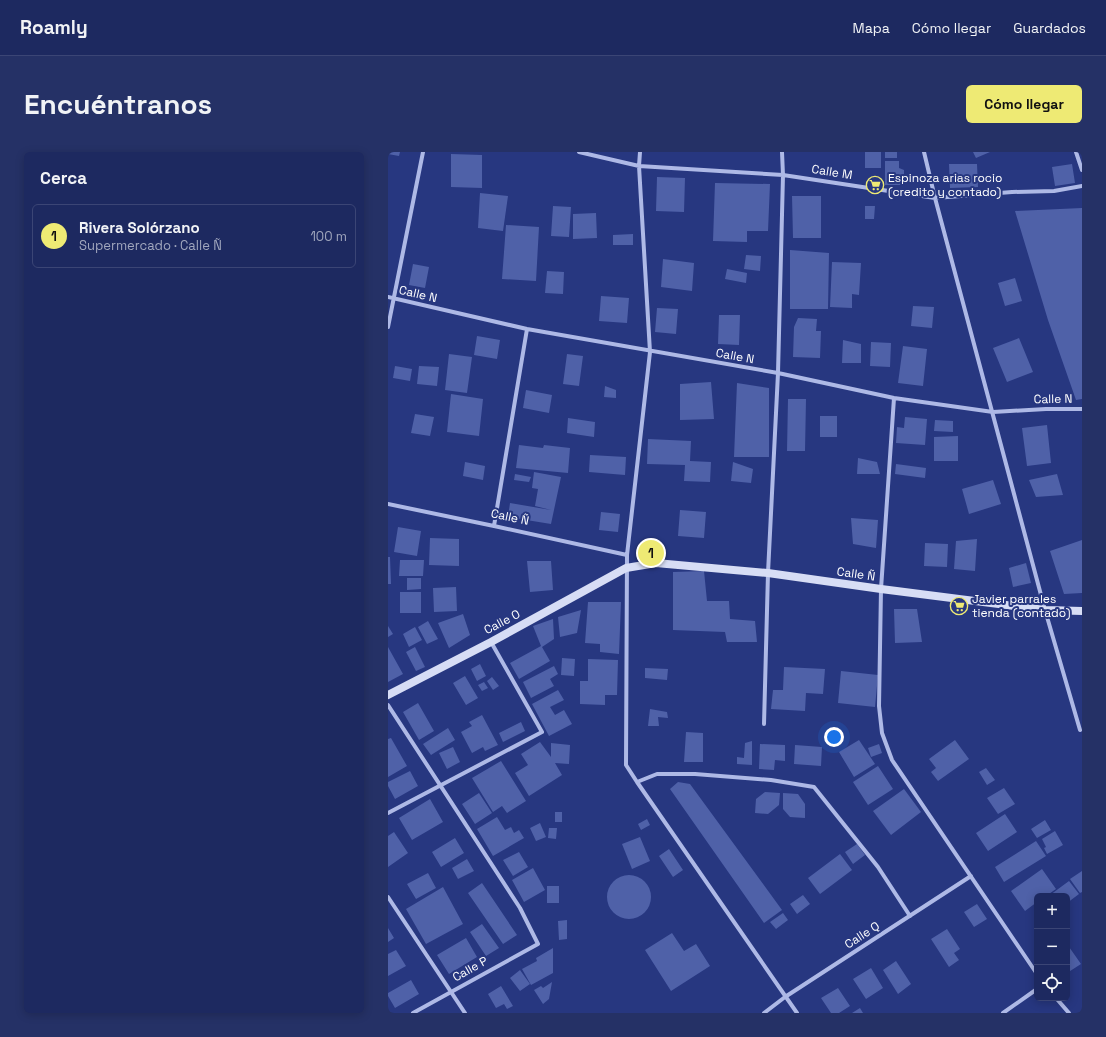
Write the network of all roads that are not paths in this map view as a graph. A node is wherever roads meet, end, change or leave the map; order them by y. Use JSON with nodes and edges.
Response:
{"nodes":[{"id":1,"x":423,"y":152,"type":"edge"},
{"id":2,"x":579,"y":152,"type":"edge"},
{"id":3,"x":640,"y":152,"type":"edge"},
{"id":4,"x":782,"y":152,"type":"edge"},
{"id":5,"x":924,"y":152,"type":"edge"},
{"id":6,"x":1076,"y":152,"type":"edge"},
{"id":7,"x":639,"y":166,"type":"junction"},
{"id":8,"x":1082,"y":170,"type":"edge"},
{"id":9,"x":782,"y":175,"type":"junction"},
{"id":10,"x":1082,"y":186,"type":"edge"},
{"id":11,"x":935,"y":198,"type":"junction"},
{"id":12,"x":388,"y":297,"type":"edge"},
{"id":13,"x":394,"y":298,"type":"junction"},
{"id":14,"x":388,"y":327,"type":"edge"},
{"id":15,"x":526,"y":329,"type":"junction"},
{"id":16,"x":650,"y":352,"type":"junction"},
{"id":17,"x":778,"y":373,"type":"junction"},
{"id":18,"x":894,"y":398,"type":"junction"},
{"id":19,"x":1082,"y":409,"type":"edge"},
{"id":20,"x":993,"y":412,"type":"junction"},
{"id":21,"x":388,"y":504,"type":"edge"},
{"id":22,"x":494,"y":526,"type":"junction"},
{"id":23,"x":627,"y":555,"type":"junction"},
{"id":24,"x":626,"y":568,"type":"junction"},
{"id":25,"x":768,"y":574,"type":"junction"},
{"id":26,"x":881,"y":589,"type":"junction"},
{"id":27,"x":1045,"y":610,"type":"junction"},
{"id":28,"x":1082,"y":611,"type":"edge"},
{"id":29,"x":490,"y":642,"type":"junction"},
{"id":30,"x":388,"y":695,"type":"edge"},
{"id":31,"x":388,"y":705,"type":"edge"},
{"id":32,"x":764,"y":724,"type":"dead end"},
{"id":33,"x":1080,"y":730,"type":"dead end"},
{"id":34,"x":636,"y":782,"type":"junction"},
{"id":35,"x":440,"y":785,"type":"junction"},
{"id":36,"x":388,"y":813,"type":"edge"},
{"id":37,"x":971,"y":876,"type":"junction"},
{"id":38,"x":388,"y":897,"type":"edge"},
{"id":39,"x":910,"y":916,"type":"junction"},
{"id":40,"x":1034,"y":970,"type":"edge"},
{"id":41,"x":1034,"y":991,"type":"edge"},
{"id":42,"x":450,"y":992,"type":"junction"},
{"id":43,"x":785,"y":997,"type":"junction"},
{"id":44,"x":1058,"y":1001,"type":"edge"},
{"id":45,"x":413,"y":1013,"type":"edge"},
{"id":46,"x":465,"y":1013,"type":"edge"},
{"id":47,"x":764,"y":1013,"type":"edge"},
{"id":48,"x":797,"y":1013,"type":"edge"},
{"id":49,"x":1003,"y":1013,"type":"edge"},
{"id":50,"x":1068,"y":1013,"type":"edge"}],
"edges":[{"from":1,"to":13,"type":"street"},
{"from":2,"to":7,"type":"street","name":"Calle M"},
{"from":3,"to":7,"type":"street"},
{"from":4,"to":9,"type":"street"},
{"from":5,"to":11,"type":"street"},
{"from":6,"to":8,"type":"street"},
{"from":7,"to":9,"type":"street","name":"Calle M"},
{"from":7,"to":16,"type":"street"},
{"from":9,"to":11,"type":"street","name":"Calle M"},
{"from":9,"to":17,"type":"street"},
{"from":10,"to":11,"type":"street","name":"Calle M"},
{"from":11,"to":20,"type":"street"},
{"from":12,"to":13,"type":"street","name":"Calle N"},
{"from":13,"to":14,"type":"street"},
{"from":13,"to":15,"type":"street","name":"Calle N"},
{"from":15,"to":16,"type":"street","name":"Calle N"},
{"from":15,"to":22,"type":"street"},
{"from":16,"to":17,"type":"street","name":"Calle N"},
{"from":16,"to":23,"type":"street"},
{"from":17,"to":18,"type":"street","name":"Calle N"},
{"from":17,"to":25,"type":"street"},
{"from":18,"to":20,"type":"street","name":"Calle N"},
{"from":18,"to":26,"type":"street"},
{"from":19,"to":20,"type":"street","name":"Calle N"},
{"from":20,"to":27,"type":"street"},
{"from":21,"to":22,"type":"street","name":"Calle Ñ"},
{"from":22,"to":23,"type":"street","name":"Calle Ñ"},
{"from":23,"to":24,"type":"street"},
{"from":24,"to":25,"type":"street","name":"Calle Ñ"},
{"from":24,"to":29,"type":"street","name":"Calle O"},
{"from":24,"to":34,"type":"street"},
{"from":25,"to":26,"type":"street","name":"Calle Ñ"},
{"from":25,"to":32,"type":"street"},
{"from":26,"to":27,"type":"street","name":"Calle Ñ"},
{"from":26,"to":37,"type":"street"},
{"from":27,"to":28,"type":"street","name":"Calle Ñ"},
{"from":27,"to":33,"type":"street"},
{"from":29,"to":30,"type":"street","name":"Calle O"},
{"from":29,"to":35,"type":"street"},
{"from":31,"to":35,"type":"street"},
{"from":34,"to":39,"type":"street"},
{"from":34,"to":43,"type":"street"},
{"from":35,"to":36,"type":"street"},
{"from":35,"to":42,"type":"street","name":"Calle P"},
{"from":37,"to":39,"type":"street","name":"Calle Q"},
{"from":37,"to":40,"type":"street"},
{"from":38,"to":42,"type":"street"},
{"from":39,"to":43,"type":"street","name":"Calle Q"},
{"from":41,"to":49,"type":"street"},
{"from":42,"to":45,"type":"street","name":"Calle P"},
{"from":42,"to":46,"type":"street"},
{"from":43,"to":47,"type":"street","name":"Calle Q"},
{"from":43,"to":48,"type":"street"},
{"from":44,"to":50,"type":"street"}]}
